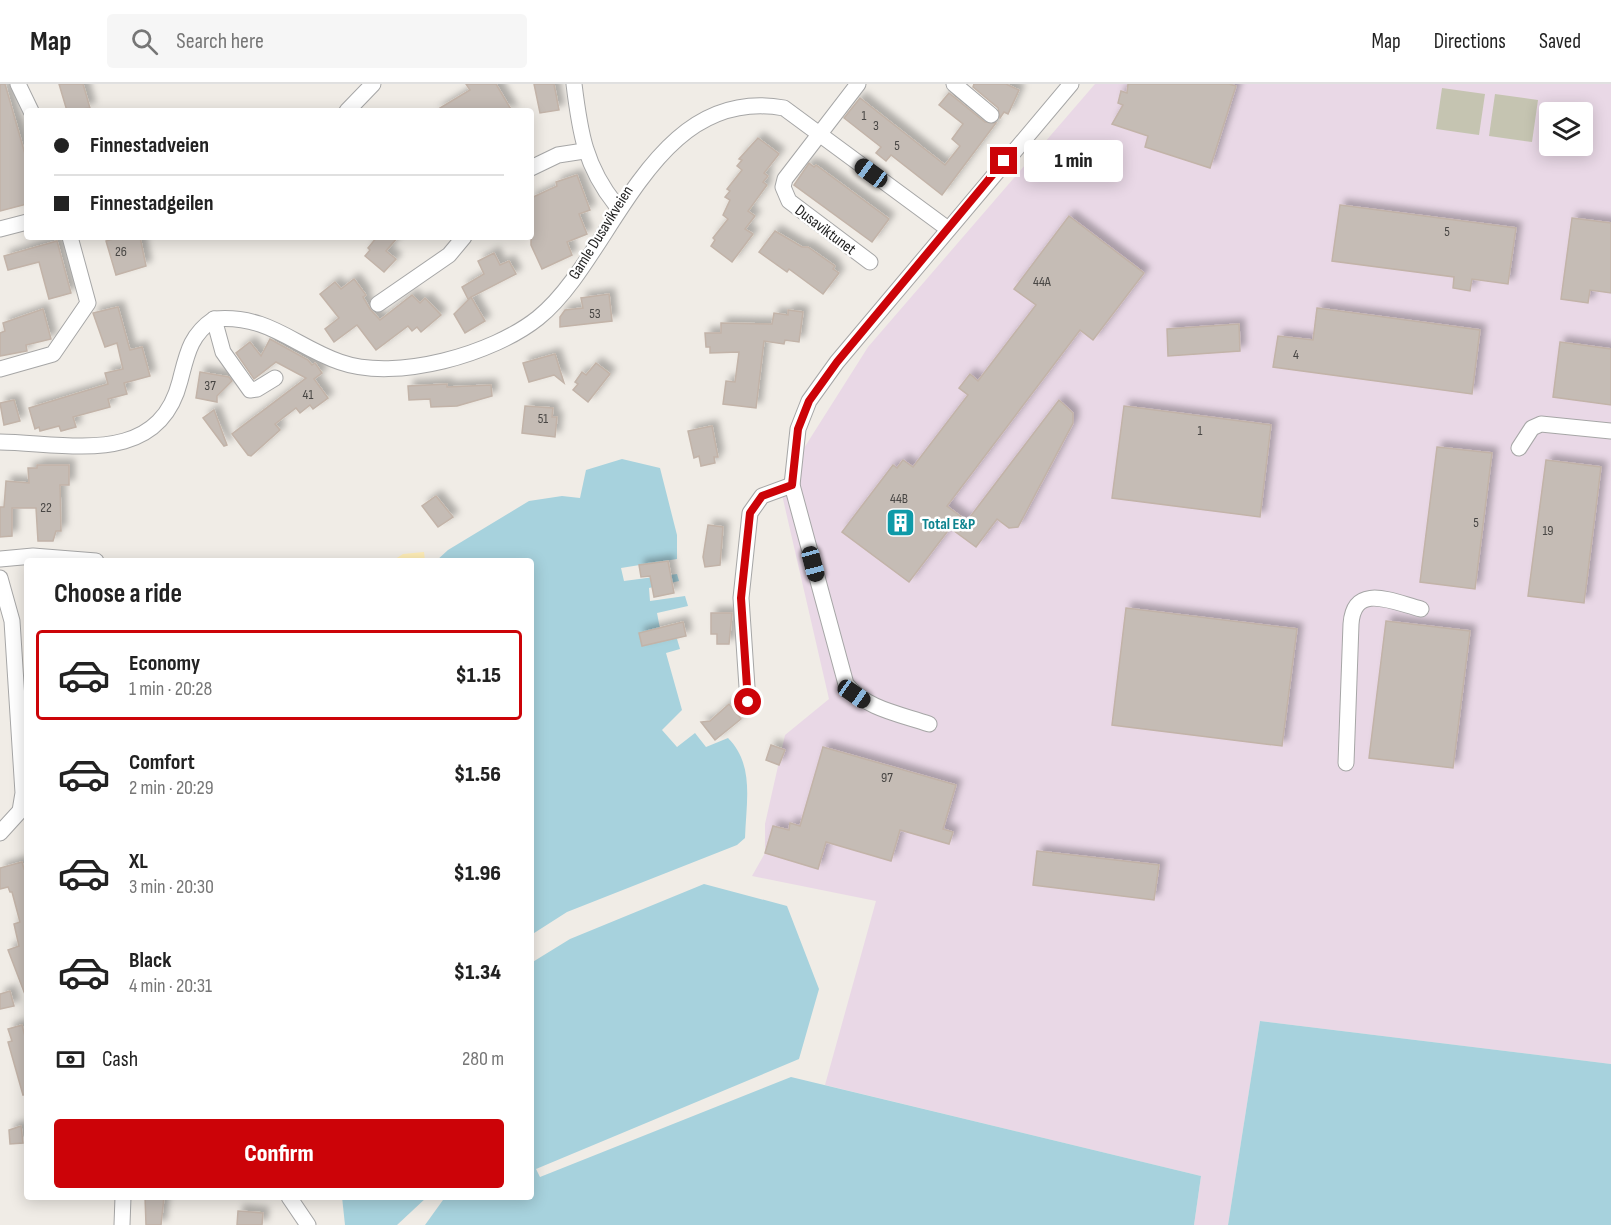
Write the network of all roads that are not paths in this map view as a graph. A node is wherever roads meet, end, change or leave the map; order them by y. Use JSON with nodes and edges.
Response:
{"nodes":[{"id":1,"x":18,"y":84,"type":"edge"},
{"id":2,"x":372,"y":84,"type":"edge"},
{"id":3,"x":574,"y":84,"type":"edge"},
{"id":4,"x":858,"y":84,"type":"edge"},
{"id":5,"x":954,"y":84,"type":"edge"},
{"id":6,"x":1071,"y":84,"type":"edge"},
{"id":7,"x":30,"y":108,"type":"edge"},
{"id":8,"x":350,"y":108,"type":"edge"},
{"id":9,"x":990,"y":115,"type":"dead end"},
{"id":10,"x":819,"y":134,"type":"junction"},
{"id":11,"x":584,"y":151,"type":"junction"},
{"id":12,"x":534,"y":167,"type":"edge"},
{"id":13,"x":616,"y":206,"type":"junction"},
{"id":14,"x":24,"y":223,"type":"edge"},
{"id":15,"x":0,"y":229,"type":"edge"},
{"id":16,"x":948,"y":229,"type":"junction"},
{"id":17,"x":71,"y":240,"type":"edge"},
{"id":18,"x":462,"y":240,"type":"edge"},
{"id":19,"x":870,"y":262,"type":"dead end"},
{"id":20,"x":378,"y":304,"type":"dead end"},
{"id":21,"x":214,"y":319,"type":"junction"},
{"id":22,"x":0,"y":369,"type":"edge"},
{"id":23,"x":275,"y":378,"type":"dead end"},
{"id":24,"x":1607,"y":431,"type":"edge"},
{"id":25,"x":0,"y":442,"type":"edge"},
{"id":26,"x":1519,"y":448,"type":"dead end"},
{"id":27,"x":792,"y":485,"type":"junction"},
{"id":28,"x":68,"y":558,"type":"edge"},
{"id":29,"x":0,"y":559,"type":"edge"},
{"id":30,"x":0,"y":578,"type":"edge"},
{"id":31,"x":1421,"y":609,"type":"dead end"},
{"id":32,"x":748,"y":702,"type":"dead end"},
{"id":33,"x":929,"y":724,"type":"dead end"},
{"id":34,"x":1346,"y":763,"type":"dead end"},
{"id":35,"x":23,"y":816,"type":"edge"},
{"id":36,"x":0,"y":833,"type":"edge"},
{"id":37,"x":123,"y":1200,"type":"edge"},
{"id":38,"x":291,"y":1200,"type":"edge"},
{"id":39,"x":122,"y":1225,"type":"edge"},
{"id":40,"x":308,"y":1225,"type":"edge"}],
"edges":[{"from":1,"to":7,"type":"street"},
{"from":2,"to":8,"type":"street"},
{"from":3,"to":11,"type":"street"},
{"from":4,"to":10,"type":"street","name":"Dusaviktunet"},
{"from":5,"to":9,"type":"street"},
{"from":6,"to":16,"type":"street"},
{"from":10,"to":13,"type":"street","name":"Gamle Dusavikveien"},
{"from":10,"to":16,"type":"street","name":"Gamle Dusavikveien"},
{"from":10,"to":19,"type":"street","name":"Dusaviktunet"},
{"from":11,"to":12,"type":"street"},
{"from":11,"to":13,"type":"street"},
{"from":13,"to":21,"type":"street","name":"Gamle Dusavikveien"},
{"from":14,"to":15,"type":"street"},
{"from":16,"to":27,"type":"street"},
{"from":17,"to":22,"type":"street"},
{"from":18,"to":20,"type":"street"},
{"from":21,"to":23,"type":"street"},
{"from":21,"to":25,"type":"street"},
{"from":24,"to":26,"type":"street"},
{"from":27,"to":32,"type":"street"},
{"from":27,"to":33,"type":"street"},
{"from":28,"to":29,"type":"street"},
{"from":30,"to":35,"type":"street"},
{"from":31,"to":34,"type":"street"},
{"from":35,"to":36,"type":"street"},
{"from":37,"to":39,"type":"street"},
{"from":38,"to":40,"type":"street"}]}
